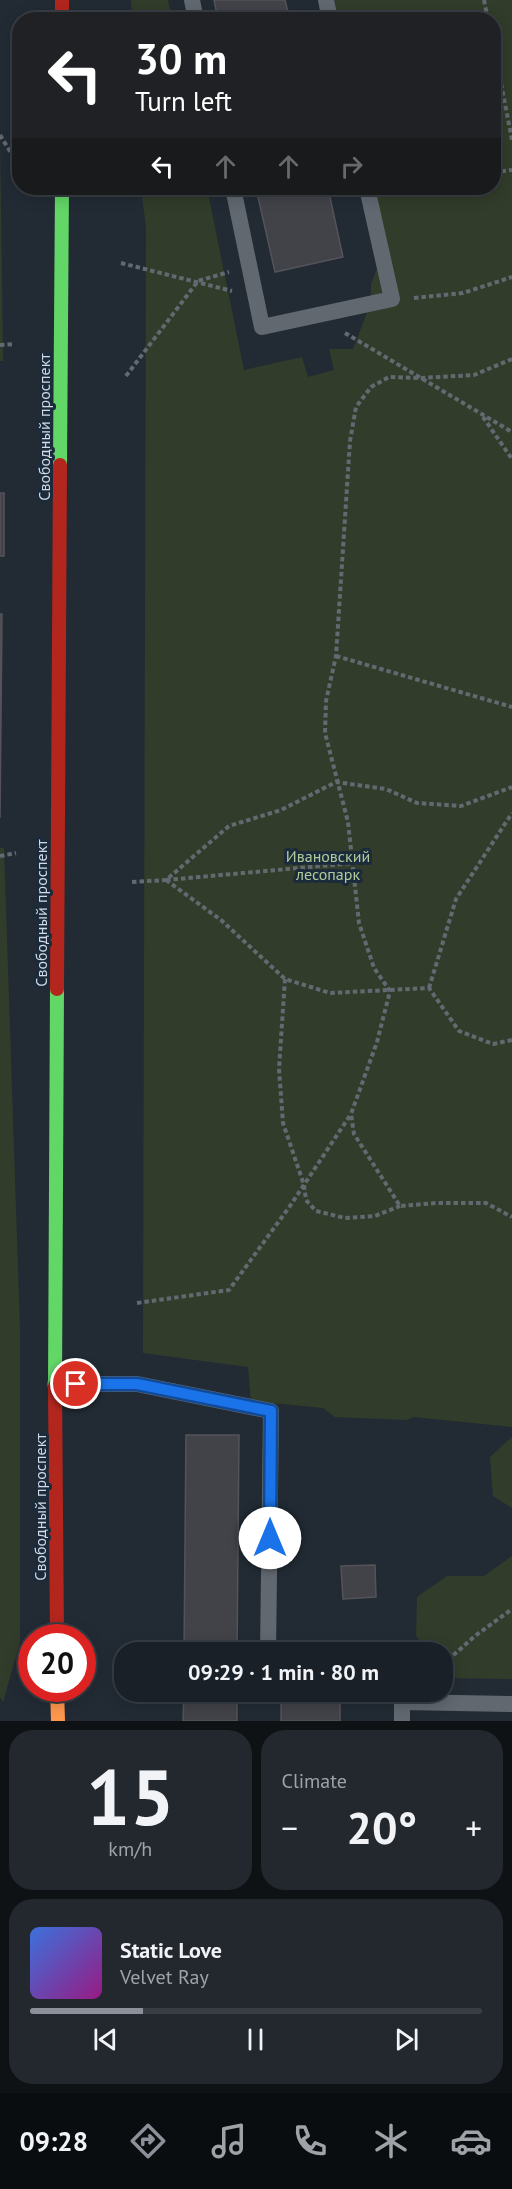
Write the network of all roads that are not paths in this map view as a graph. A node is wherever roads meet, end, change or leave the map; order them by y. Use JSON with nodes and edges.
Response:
{"nodes":[{"id":1,"x":62,"y":195,"type":"edge"},
{"id":2,"x":235,"y":195,"type":"edge"},
{"id":3,"x":370,"y":195,"type":"edge"},
{"id":4,"x":55,"y":1384,"type":"junction"},
{"id":5,"x":57,"y":1624,"type":"edge"},
{"id":6,"x":268,"y":1642,"type":"edge"},
{"id":7,"x":453,"y":1700,"type":"edge"},
{"id":8,"x":57,"y":1702,"type":"edge"},
{"id":9,"x":402,"y":1702,"type":"edge"},
{"id":10,"x":512,"y":1704,"type":"edge"},
{"id":11,"x":58,"y":1721,"type":"edge"},
{"id":12,"x":402,"y":1721,"type":"edge"}],
"edges":[{"from":1,"to":4,"type":"main road","name":"Свободный проспект"},
{"from":2,"to":3,"type":"lane"},
{"from":4,"to":5,"type":"main road","name":"Свободный проспект"},
{"from":4,"to":6,"type":"lane"},
{"from":7,"to":10,"type":"lane"},
{"from":8,"to":11,"type":"main road"},
{"from":9,"to":12,"type":"lane"}]}
